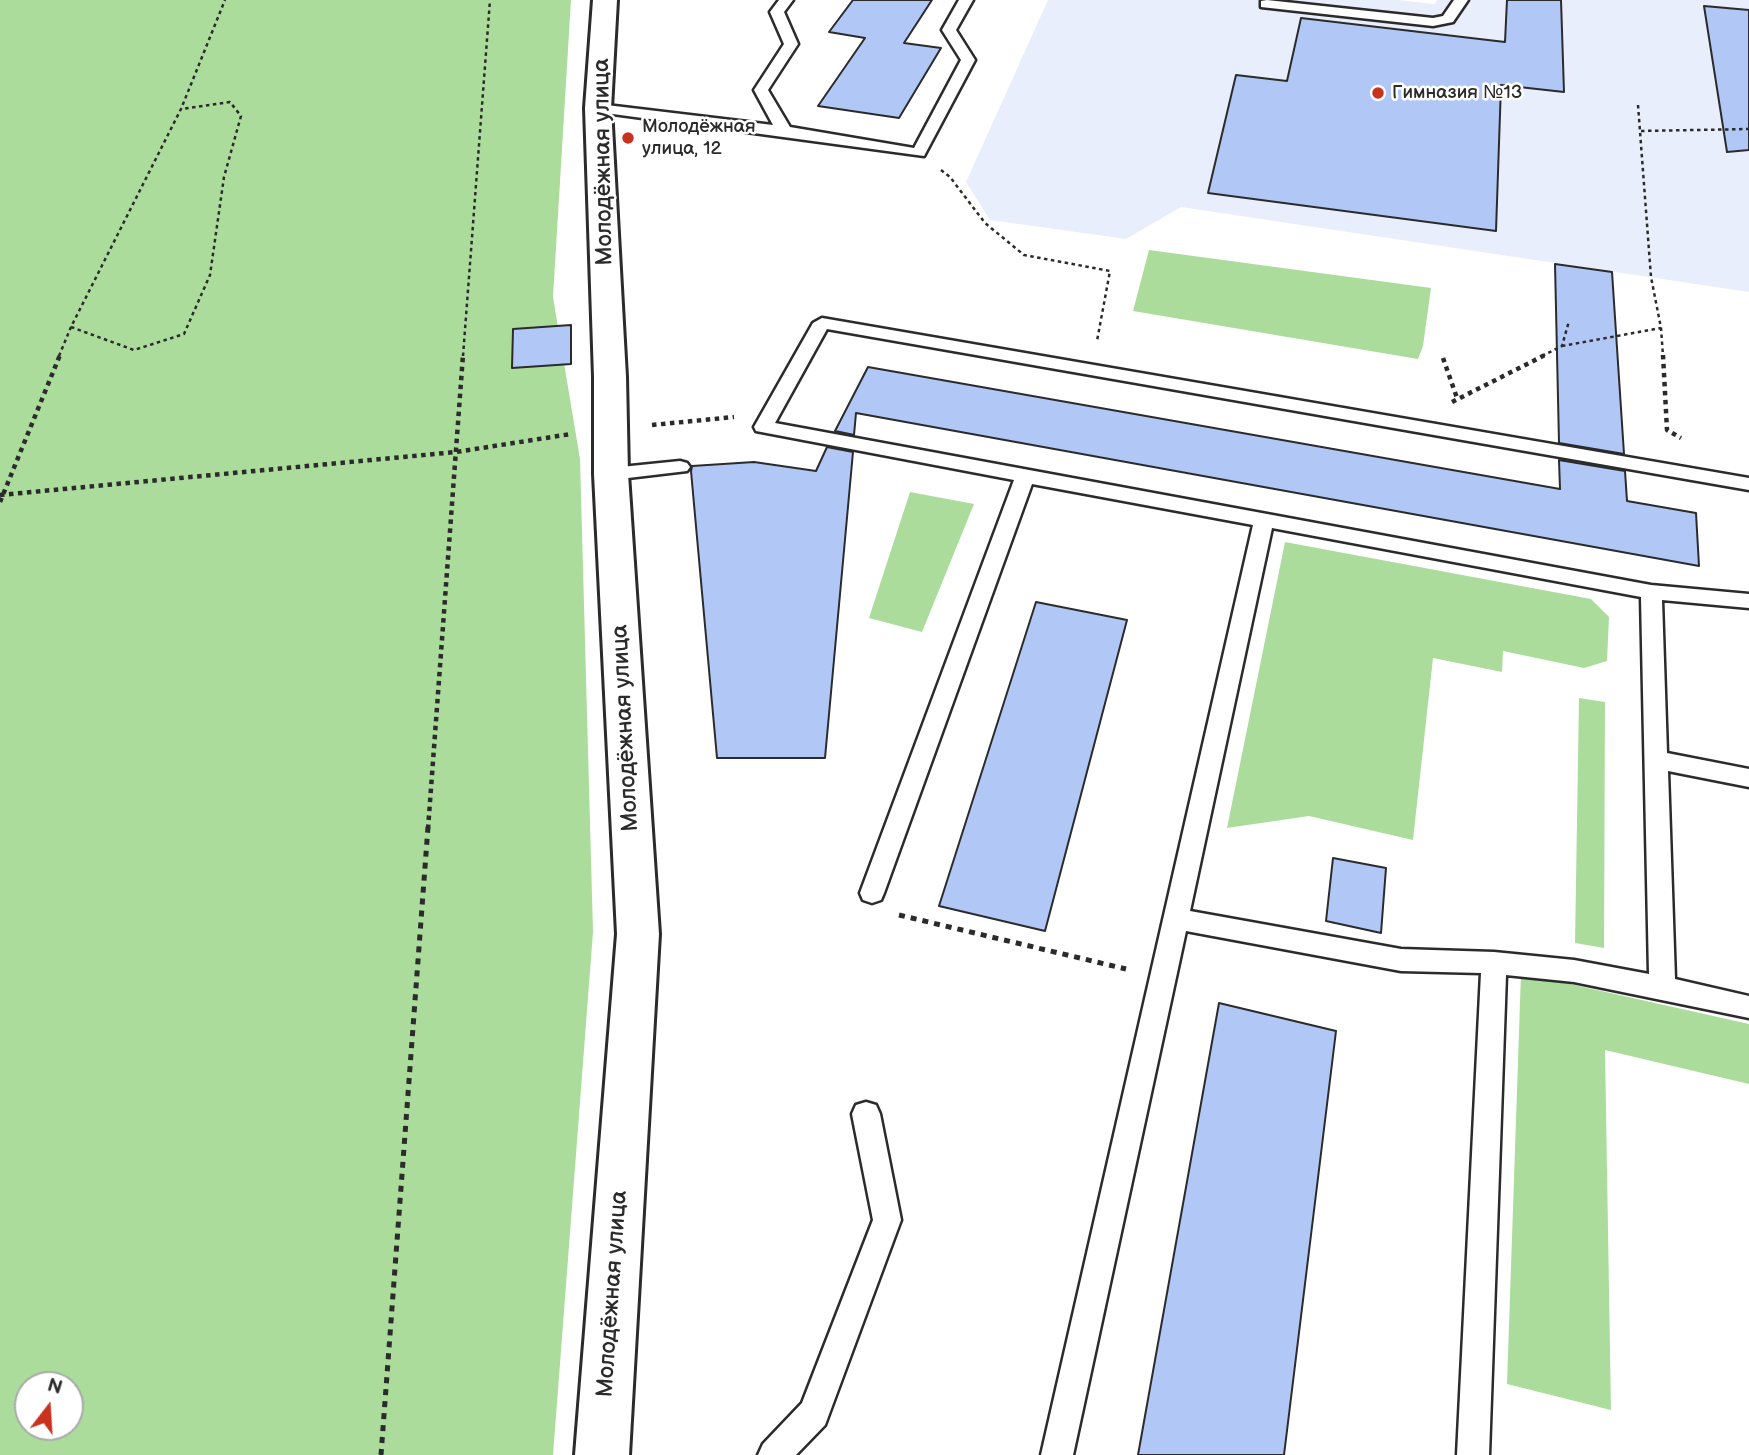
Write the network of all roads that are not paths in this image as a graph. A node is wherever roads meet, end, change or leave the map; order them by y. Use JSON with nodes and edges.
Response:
{"nodes":[{"id":1,"x":605,"y":0,"type":"edge"},
{"id":2,"x":786,"y":0,"type":"edge"},
{"id":3,"x":966,"y":0,"type":"edge"},
{"id":4,"x":1461,"y":0,"type":"edge"},
{"id":5,"x":1266,"y":4,"type":"dead end"},
{"id":6,"x":598,"y":108,"type":"junction"},
{"id":7,"x":784,"y":131,"type":"junction"},
{"id":8,"x":680,"y":467,"type":"dead end"},
{"id":9,"x":611,"y":474,"type":"junction"},
{"id":10,"x":1025,"y":476,"type":"junction"},
{"id":11,"x":1749,"y":484,"type":"edge"},
{"id":12,"x":1264,"y":519,"type":"junction"},
{"id":13,"x":1651,"y":592,"type":"junction"},
{"id":14,"x":1749,"y":601,"type":"edge"},
{"id":15,"x":1656,"y":760,"type":"junction"},
{"id":16,"x":1749,"y":778,"type":"edge"},
{"id":17,"x":872,"y":893,"type":"road end"},
{"id":18,"x":1176,"y":919,"type":"junction"},
{"id":19,"x":1494,"y":963,"type":"junction"},
{"id":20,"x":1662,"y":987,"type":"junction"},
{"id":21,"x":1749,"y":1007,"type":"edge"},
{"id":22,"x":866,"y":1114,"type":"dead end"},
{"id":23,"x":602,"y":1455,"type":"edge"},
{"id":24,"x":774,"y":1455,"type":"edge"},
{"id":25,"x":1057,"y":1455,"type":"edge"},
{"id":26,"x":1473,"y":1455,"type":"edge"}],
"edges":[{"from":1,"to":6,"type":"street","name":"Молодёжная улица"},
{"from":2,"to":7,"type":"lane"},
{"from":3,"to":7,"type":"lane"},
{"from":4,"to":5,"type":"lane"},
{"from":6,"to":7,"type":"lane"},
{"from":6,"to":9,"type":"street","name":"Молодёжная улица"},
{"from":8,"to":9,"type":"lane"},
{"from":9,"to":23,"type":"street","name":"Молодёжная улица"},
{"from":10,"to":11,"type":"lane"},
{"from":10,"to":12,"type":"lane"},
{"from":10,"to":17,"type":"lane"},
{"from":12,"to":13,"type":"lane"},
{"from":12,"to":18,"type":"lane"},
{"from":13,"to":14,"type":"lane"},
{"from":13,"to":15,"type":"lane"},
{"from":15,"to":16,"type":"lane"},
{"from":15,"to":20,"type":"lane"},
{"from":18,"to":19,"type":"lane"},
{"from":18,"to":25,"type":"lane"},
{"from":19,"to":20,"type":"lane"},
{"from":19,"to":26,"type":"lane"},
{"from":20,"to":21,"type":"lane"},
{"from":22,"to":24,"type":"lane"}]}
